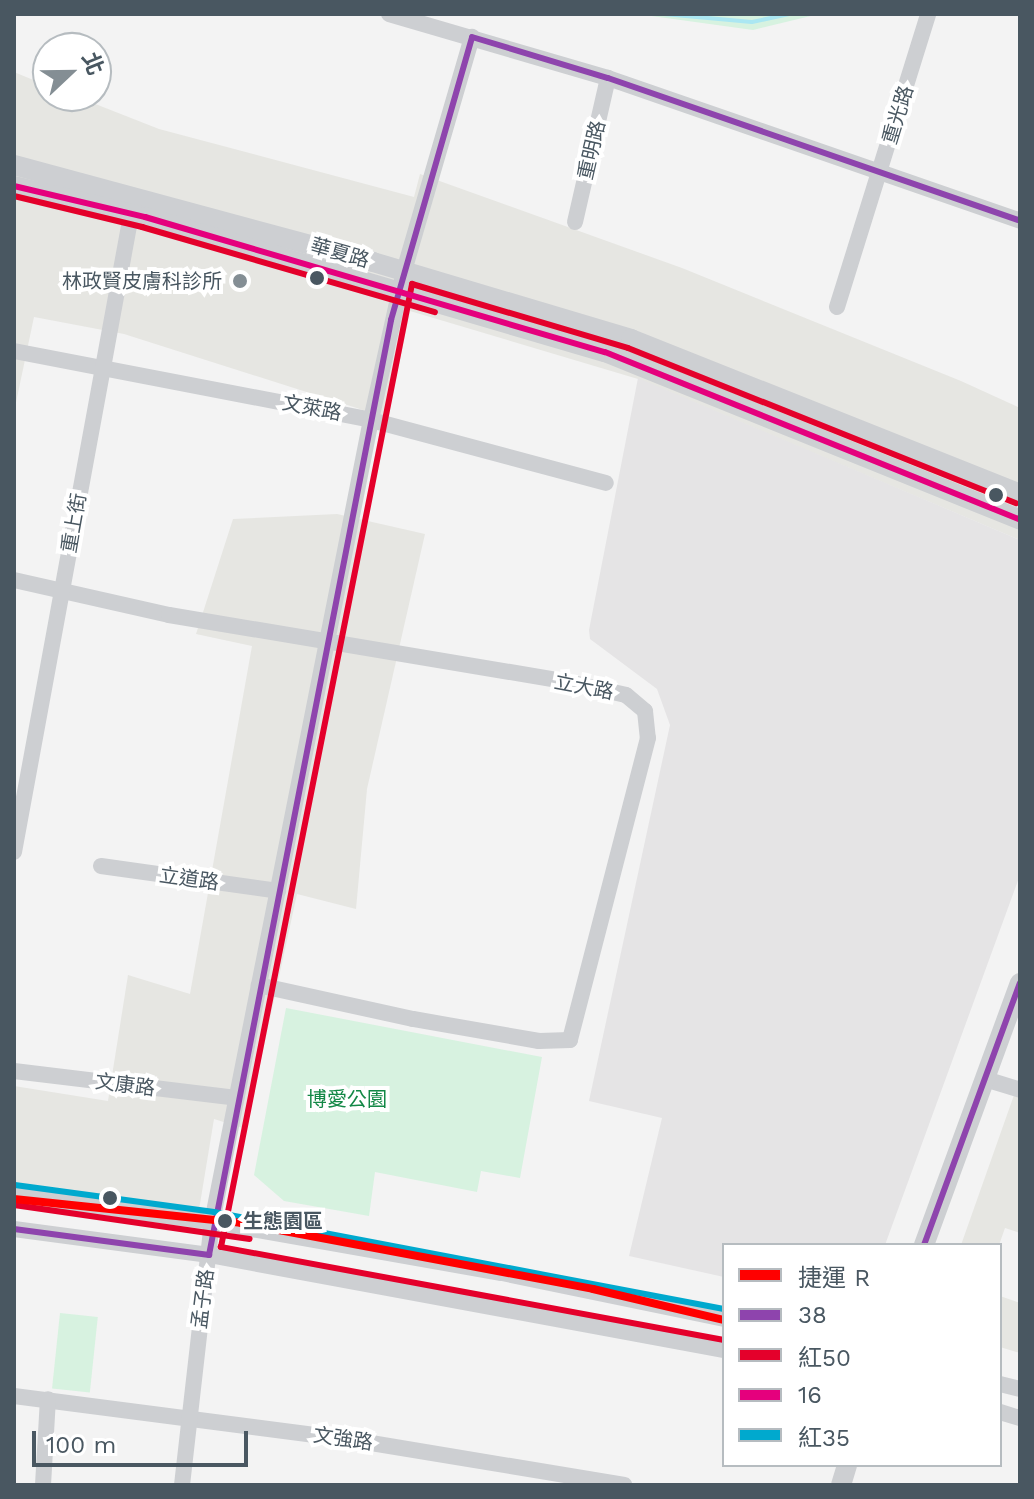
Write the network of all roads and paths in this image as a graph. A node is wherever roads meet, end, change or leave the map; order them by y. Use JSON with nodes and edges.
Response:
{"nodes":[{"id":1,"x":389,"y":14,"type":"edge"},
{"id":2,"x":928,"y":14,"type":"edge"},
{"id":3,"x":472,"y":37,"type":"junction"},
{"id":4,"x":608,"y":78,"type":"junction"},
{"id":5,"x":14,"y":165,"type":"edge"},
{"id":6,"x":881,"y":170,"type":"junction"},
{"id":7,"x":14,"y":186,"type":"edge"},
{"id":8,"x":133,"y":204,"type":"junction"},
{"id":9,"x":1020,"y":221,"type":"edge"},
{"id":10,"x":575,"y":222,"type":"dead end"},
{"id":11,"x":402,"y":281,"type":"junction"},
{"id":12,"x":837,"y":307,"type":"dead end"},
{"id":13,"x":14,"y":351,"type":"edge"},
{"id":14,"x":102,"y":366,"type":"junction"},
{"id":15,"x":371,"y":420,"type":"junction"},
{"id":16,"x":875,"y":436,"type":"junction"},
{"id":17,"x":867,"y":457,"type":"junction"},
{"id":18,"x":606,"y":483,"type":"dead end"},
{"id":19,"x":1020,"y":494,"type":"edge"},
{"id":20,"x":1020,"y":520,"type":"edge"},
{"id":21,"x":14,"y":580,"type":"edge"},
{"id":22,"x":62,"y":590,"type":"junction"},
{"id":23,"x":327,"y":644,"type":"junction"},
{"id":24,"x":15,"y":843,"type":"edge"},
{"id":25,"x":101,"y":866,"type":"dead end"},
{"id":26,"x":278,"y":891,"type":"junction"},
{"id":27,"x":1020,"y":983,"type":"edge"},
{"id":28,"x":259,"y":985,"type":"junction"},
{"id":29,"x":14,"y":1071,"type":"edge"},
{"id":30,"x":985,"y":1079,"type":"junction"},
{"id":31,"x":1020,"y":1090,"type":"edge"},
{"id":32,"x":236,"y":1098,"type":"junction"},
{"id":33,"x":14,"y":1195,"type":"edge"},
{"id":34,"x":212,"y":1222,"type":"junction"},
{"id":35,"x":14,"y":1229,"type":"edge"},
{"id":36,"x":925,"y":1243,"type":"edge"},
{"id":37,"x":209,"y":1255,"type":"junction"},
{"id":38,"x":722,"y":1319,"type":"edge"},
{"id":39,"x":722,"y":1350,"type":"edge"},
{"id":40,"x":14,"y":1396,"type":"edge"},
{"id":41,"x":48,"y":1399,"type":"junction"},
{"id":42,"x":187,"y":1417,"type":"junction"},
{"id":43,"x":43,"y":1485,"type":"edge"},
{"id":44,"x":182,"y":1485,"type":"edge"},
{"id":45,"x":624,"y":1485,"type":"edge"}],
"edges":[{"from":1,"to":3,"type":"street"},
{"from":2,"to":6,"type":"street","name":"重光路"},
{"from":3,"to":4,"type":"street"},
{"from":3,"to":11,"type":"street","name":"孟子路"},
{"from":4,"to":6,"type":"street"},
{"from":4,"to":10,"type":"street","name":"重明路"},
{"from":5,"to":8,"type":"street","name":"華夏路"},
{"from":6,"to":9,"type":"street"},
{"from":6,"to":12,"type":"street","name":"重光路"},
{"from":7,"to":8,"type":"street","name":"華夏路"},
{"from":8,"to":11,"type":"street","name":"華夏路"},
{"from":8,"to":14,"type":"street","name":"重上街"},
{"from":11,"to":15,"type":"street","name":"孟子路"},
{"from":11,"to":16,"type":"street","name":"華夏路"},
{"from":11,"to":17,"type":"street","name":"華夏路"},
{"from":13,"to":14,"type":"street","name":"文萊路"},
{"from":14,"to":15,"type":"street","name":"文萊路"},
{"from":14,"to":22,"type":"street","name":"重上街"},
{"from":15,"to":18,"type":"street","name":"文萊路"},
{"from":15,"to":23,"type":"street","name":"孟子路"},
{"from":16,"to":17,"type":"street"},
{"from":16,"to":19,"type":"street","name":"華夏路"},
{"from":17,"to":20,"type":"street","name":"華夏路"},
{"from":21,"to":22,"type":"street","name":"立大路"},
{"from":22,"to":23,"type":"street","name":"立大路"},
{"from":22,"to":24,"type":"street","name":"重上街"},
{"from":23,"to":26,"type":"street","name":"孟子路"},
{"from":23,"to":28,"type":"street","name":"立大路"},
{"from":25,"to":26,"type":"street","name":"立道路"},
{"from":26,"to":28,"type":"street","name":"孟子路"},
{"from":27,"to":30,"type":"street"},
{"from":28,"to":32,"type":"street","name":"孟子路"},
{"from":29,"to":32,"type":"street","name":"文康路"},
{"from":30,"to":31,"type":"street"},
{"from":30,"to":36,"type":"street"},
{"from":32,"to":34,"type":"street","name":"孟子路"},
{"from":33,"to":34,"type":"street"},
{"from":34,"to":37,"type":"street","name":"孟子路"},
{"from":34,"to":38,"type":"street"},
{"from":35,"to":37,"type":"street"},
{"from":37,"to":39,"type":"street"},
{"from":37,"to":42,"type":"street","name":"孟子路"},
{"from":40,"to":41,"type":"street","name":"文強路"},
{"from":41,"to":42,"type":"street","name":"文強路"},
{"from":41,"to":43,"type":"street"},
{"from":42,"to":44,"type":"street","name":"孟子路"},
{"from":42,"to":45,"type":"street","name":"文強路"}]}
